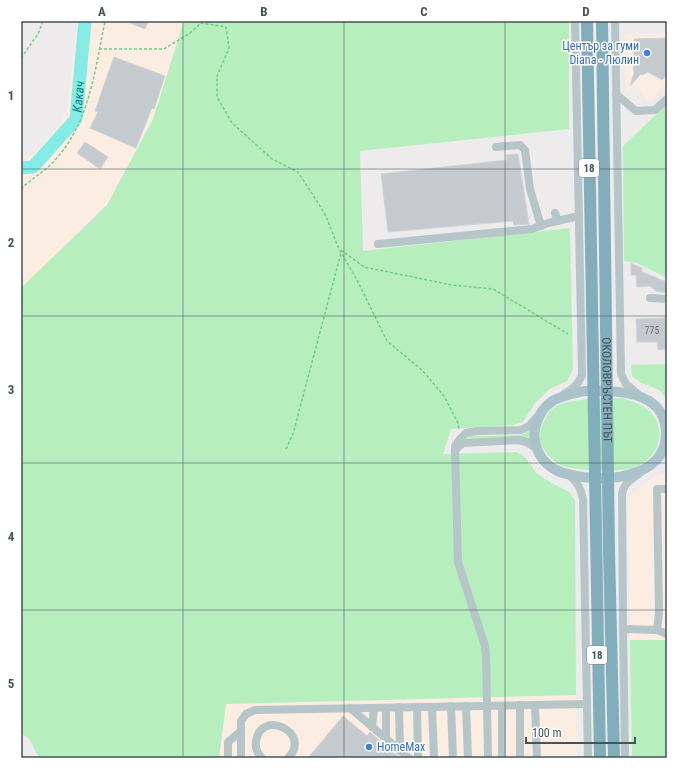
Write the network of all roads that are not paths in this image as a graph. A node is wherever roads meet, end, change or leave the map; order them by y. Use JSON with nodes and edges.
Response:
{"nodes":[{"id":1,"x":576,"y":21,"type":"edge"},
{"id":2,"x":587,"y":21,"type":"edge"},
{"id":3,"x":602,"y":21,"type":"edge"},
{"id":4,"x":615,"y":21,"type":"edge"},
{"id":5,"x":616,"y":94,"type":"junction"},
{"id":6,"x":667,"y":99,"type":"edge"},
{"id":7,"x":496,"y":147,"type":"dead end"},
{"id":8,"x":579,"y":216,"type":"junction"},
{"id":9,"x":542,"y":226,"type":"junction"},
{"id":10,"x":378,"y":244,"type":"dead end"},
{"id":11,"x":650,"y":298,"type":"dead end"},
{"id":12,"x":667,"y":299,"type":"edge"},
{"id":13,"x":641,"y":396,"type":"junction"},
{"id":14,"x":556,"y":398,"type":"junction"},
{"id":15,"x":538,"y":416,"type":"junction"},
{"id":16,"x":664,"y":416,"type":"edge"},
{"id":17,"x":536,"y":448,"type":"junction"},
{"id":18,"x":667,"y":448,"type":"edge"},
{"id":19,"x":455,"y":450,"type":"junction"},
{"id":20,"x":659,"y":456,"type":"junction"},
{"id":21,"x":644,"y":470,"type":"junction"},
{"id":22,"x":569,"y":475,"type":"junction"},
{"id":23,"x":667,"y":489,"type":"edge"},
{"id":24,"x":623,"y":629,"type":"junction"},
{"id":25,"x":657,"y":630,"type":"junction"},
{"id":26,"x":667,"y":634,"type":"edge"},
{"id":27,"x":586,"y":704,"type":"junction"},
{"id":28,"x":520,"y":705,"type":"junction"},
{"id":29,"x":535,"y":705,"type":"junction"},
{"id":30,"x":451,"y":706,"type":"junction"},
{"id":31,"x":466,"y":706,"type":"junction"},
{"id":32,"x":487,"y":706,"type":"junction"},
{"id":33,"x":502,"y":706,"type":"junction"},
{"id":34,"x":399,"y":707,"type":"junction"},
{"id":35,"x":417,"y":707,"type":"junction"},
{"id":36,"x":432,"y":707,"type":"junction"},
{"id":37,"x":350,"y":708,"type":"junction"},
{"id":38,"x":374,"y":708,"type":"junction"},
{"id":39,"x":386,"y":708,"type":"junction"},
{"id":40,"x":372,"y":727,"type":"junction"},
{"id":41,"x":241,"y":731,"type":"junction"},
{"id":42,"x":386,"y":739,"type":"junction"},
{"id":43,"x":255,"y":745,"type":"junction"},
{"id":44,"x":400,"y":751,"type":"junction"},
{"id":45,"x":290,"y":756,"type":"edge"},
{"id":46,"x":228,"y":758,"type":"edge"},
{"id":47,"x":241,"y":758,"type":"edge"},
{"id":48,"x":256,"y":758,"type":"edge"},
{"id":49,"x":262,"y":758,"type":"edge"},
{"id":50,"x":409,"y":758,"type":"edge"},
{"id":51,"x":418,"y":758,"type":"edge"},
{"id":52,"x":434,"y":758,"type":"edge"},
{"id":53,"x":453,"y":758,"type":"edge"},
{"id":54,"x":468,"y":758,"type":"edge"},
{"id":55,"x":488,"y":758,"type":"edge"},
{"id":56,"x":502,"y":758,"type":"edge"},
{"id":57,"x":520,"y":758,"type":"edge"},
{"id":58,"x":537,"y":758,"type":"edge"},
{"id":59,"x":588,"y":758,"type":"edge"},
{"id":60,"x":600,"y":758,"type":"edge"},
{"id":61,"x":614,"y":758,"type":"edge"},
{"id":62,"x":625,"y":758,"type":"edge"}],
"edges":[{"from":1,"to":8,"type":"street","name":"ОКОЛОВРЪСТЕН ПЪТ"},
{"from":2,"to":60,"type":"highway","name":"ОКОЛОВРЪСТЕН ПЪТ","number":"18"},
{"from":3,"to":61,"type":"highway","name":"ОКОЛОВРЪСТЕН ПЪТ","number":"18"},
{"from":4,"to":5,"type":"street","name":"ОКОЛОВРЪСТЕН ПЪТ"},
{"from":5,"to":6,"type":"street"},
{"from":5,"to":13,"type":"street","name":"ОКОЛОВРЪСТЕН ПЪТ"},
{"from":7,"to":9,"type":"street"},
{"from":8,"to":9,"type":"street"},
{"from":8,"to":14,"type":"street","name":"ОКОЛОВРЪСТЕН ПЪТ"},
{"from":9,"to":10,"type":"street"},
{"from":11,"to":12,"type":"street"},
{"from":13,"to":14,"type":"main road"},
{"from":13,"to":16,"type":"main road"},
{"from":14,"to":15,"type":"main road"},
{"from":15,"to":17,"type":"main road"},
{"from":15,"to":19,"type":"street"},
{"from":16,"to":20,"type":"main road"},
{"from":17,"to":19,"type":"street"},
{"from":17,"to":22,"type":"main road"},
{"from":18,"to":20,"type":"main road"},
{"from":19,"to":32,"type":"street"},
{"from":20,"to":21,"type":"main road"},
{"from":21,"to":22,"type":"main road"},
{"from":21,"to":24,"type":"street"},
{"from":22,"to":27,"type":"street"},
{"from":23,"to":25,"type":"street"},
{"from":24,"to":25,"type":"street"},
{"from":24,"to":62,"type":"street"},
{"from":25,"to":26,"type":"street"},
{"from":27,"to":29,"type":"street"},
{"from":27,"to":59,"type":"street"},
{"from":28,"to":29,"type":"street"},
{"from":28,"to":33,"type":"street"},
{"from":28,"to":57,"type":"street"},
{"from":29,"to":58,"type":"street"},
{"from":30,"to":31,"type":"street"},
{"from":30,"to":36,"type":"street"},
{"from":30,"to":53,"type":"street"},
{"from":31,"to":32,"type":"street"},
{"from":31,"to":54,"type":"street"},
{"from":32,"to":33,"type":"street"},
{"from":32,"to":55,"type":"street"},
{"from":33,"to":56,"type":"street"},
{"from":34,"to":35,"type":"street"},
{"from":34,"to":39,"type":"street"},
{"from":34,"to":44,"type":"street"},
{"from":35,"to":36,"type":"street"},
{"from":35,"to":51,"type":"street"},
{"from":36,"to":52,"type":"street"},
{"from":37,"to":38,"type":"street"},
{"from":37,"to":40,"type":"street"},
{"from":37,"to":41,"type":"street"},
{"from":38,"to":39,"type":"street"},
{"from":38,"to":40,"type":"street"},
{"from":39,"to":42,"type":"street"},
{"from":40,"to":42,"type":"street"},
{"from":41,"to":46,"type":"street"},
{"from":41,"to":47,"type":"street"},
{"from":42,"to":44,"type":"street"},
{"from":43,"to":45,"type":"street"},
{"from":43,"to":48,"type":"street"},
{"from":43,"to":49,"type":"street"},
{"from":44,"to":50,"type":"street"}]}
